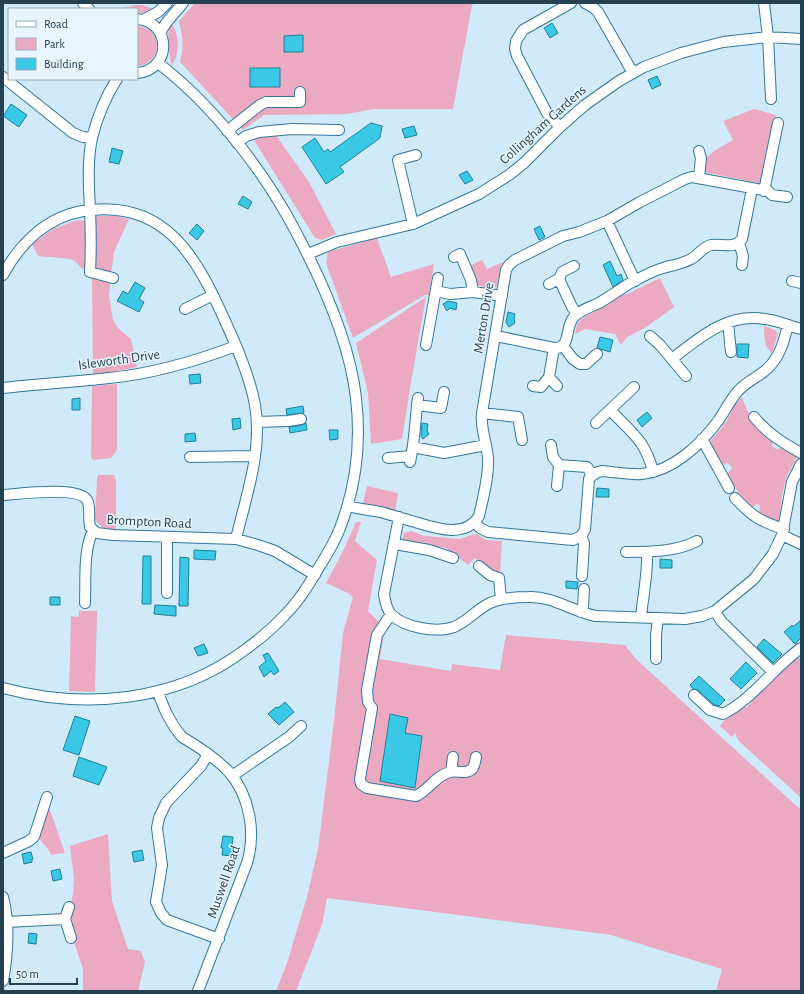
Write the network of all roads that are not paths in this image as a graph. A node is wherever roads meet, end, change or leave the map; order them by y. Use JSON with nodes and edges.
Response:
{"nodes":[{"id":1,"x":167,"y":3,"type":"edge"},
{"id":2,"x":183,"y":3,"type":"edge"},
{"id":3,"x":571,"y":3,"type":"edge"},
{"id":4,"x":585,"y":3,"type":"edge"},
{"id":5,"x":764,"y":3,"type":"edge"},
{"id":6,"x":140,"y":19,"type":"edge"},
{"id":7,"x":160,"y":33,"type":"junction"},
{"id":8,"x":768,"y":37,"type":"junction"},
{"id":9,"x":801,"y":39,"type":"edge"},
{"id":10,"x":158,"y":63,"type":"junction"},
{"id":11,"x":138,"y":72,"type":"edge"},
{"id":12,"x":633,"y":73,"type":"junction"},
{"id":13,"x":3,"y":77,"type":"edge"},
{"id":14,"x":116,"y":80,"type":"edge"},
{"id":15,"x":300,"y":92,"type":"dead end"},
{"id":16,"x":771,"y":99,"type":"dead end"},
{"id":17,"x":778,"y":123,"type":"dead end"},
{"id":18,"x":560,"y":127,"type":"junction"},
{"id":19,"x":339,"y":130,"type":"dead end"},
{"id":20,"x":227,"y":131,"type":"junction"},
{"id":21,"x":92,"y":138,"type":"junction"},
{"id":22,"x":237,"y":143,"type":"junction"},
{"id":23,"x":699,"y":151,"type":"dead end"},
{"id":24,"x":416,"y":155,"type":"dead end"},
{"id":25,"x":699,"y":177,"type":"junction"},
{"id":26,"x":752,"y":189,"type":"junction"},
{"id":27,"x":766,"y":191,"type":"junction"},
{"id":28,"x":786,"y":198,"type":"dead end"},
{"id":29,"x":90,"y":210,"type":"junction"},
{"id":30,"x":607,"y":221,"type":"junction"},
{"id":31,"x":413,"y":224,"type":"junction"},
{"id":32,"x":739,"y":243,"type":"junction"},
{"id":33,"x":308,"y":254,"type":"junction"},
{"id":34,"x":454,"y":257,"type":"dead end"},
{"id":35,"x":742,"y":265,"type":"dead end"},
{"id":36,"x":574,"y":266,"type":"dead end"},
{"id":37,"x":3,"y":274,"type":"edge"},
{"id":38,"x":113,"y":278,"type":"dead end"},
{"id":39,"x":438,"y":278,"type":"dead end"},
{"id":40,"x":559,"y":279,"type":"junction"},
{"id":41,"x":635,"y":281,"type":"junction"},
{"id":42,"x":549,"y":284,"type":"dead end"},
{"id":43,"x":436,"y":291,"type":"junction"},
{"id":44,"x":473,"y":292,"type":"junction"},
{"id":45,"x":213,"y":295,"type":"junction"},
{"id":46,"x":502,"y":296,"type":"junction"},
{"id":47,"x":184,"y":309,"type":"dead end"},
{"id":48,"x":577,"y":314,"type":"junction"},
{"id":49,"x":728,"y":323,"type":"junction"},
{"id":50,"x":788,"y":325,"type":"junction"},
{"id":51,"x":801,"y":329,"type":"edge"},
{"id":52,"x":496,"y":336,"type":"junction"},
{"id":53,"x":650,"y":336,"type":"dead end"},
{"id":54,"x":426,"y":345,"type":"dead end"},
{"id":55,"x":236,"y":346,"type":"junction"},
{"id":56,"x":558,"y":347,"type":"junction"},
{"id":57,"x":731,"y":352,"type":"dead end"},
{"id":58,"x":598,"y":354,"type":"dead end"},
{"id":59,"x":672,"y":359,"type":"junction"},
{"id":60,"x":686,"y":376,"type":"dead end"},
{"id":61,"x":549,"y":377,"type":"junction"},
{"id":62,"x":533,"y":386,"type":"dead end"},
{"id":63,"x":557,"y":386,"type":"dead end"},
{"id":64,"x":634,"y":387,"type":"dead end"},
{"id":65,"x":3,"y":388,"type":"edge"},
{"id":66,"x":444,"y":392,"type":"dead end"},
{"id":67,"x":610,"y":410,"type":"junction"},
{"id":68,"x":482,"y":413,"type":"junction"},
{"id":69,"x":754,"y":417,"type":"dead end"},
{"id":70,"x":300,"y":419,"type":"dead end"},
{"id":71,"x":257,"y":422,"type":"junction"},
{"id":72,"x":596,"y":423,"type":"dead end"},
{"id":73,"x":702,"y":439,"type":"junction"},
{"id":74,"x":522,"y":440,"type":"dead end"},
{"id":75,"x":486,"y":445,"type":"junction"},
{"id":76,"x":551,"y":445,"type":"dead end"},
{"id":77,"x":801,"y":453,"type":"edge"},
{"id":78,"x":411,"y":455,"type":"junction"},
{"id":79,"x":255,"y":456,"type":"junction"},
{"id":80,"x":190,"y":457,"type":"dead end"},
{"id":81,"x":388,"y":458,"type":"dead end"},
{"id":82,"x":801,"y":464,"type":"edge"},
{"id":83,"x":558,"y":465,"type":"junction"},
{"id":84,"x":653,"y":472,"type":"junction"},
{"id":85,"x":592,"y":475,"type":"junction"},
{"id":86,"x":556,"y":486,"type":"dead end"},
{"id":87,"x":729,"y":488,"type":"dead end"},
{"id":88,"x":3,"y":495,"type":"edge"},
{"id":89,"x":734,"y":498,"type":"dead end"},
{"id":90,"x":348,"y":506,"type":"junction"},
{"id":91,"x":399,"y":518,"type":"junction"},
{"id":92,"x":475,"y":523,"type":"junction"},
{"id":93,"x":93,"y":530,"type":"junction"},
{"id":94,"x":783,"y":532,"type":"junction"},
{"id":95,"x":581,"y":536,"type":"junction"},
{"id":96,"x":167,"y":537,"type":"junction"},
{"id":97,"x":236,"y":539,"type":"junction"},
{"id":98,"x":697,"y":541,"type":"dead end"},
{"id":99,"x":395,"y":544,"type":"junction"},
{"id":100,"x":801,"y":544,"type":"edge"},
{"id":101,"x":626,"y":552,"type":"dead end"},
{"id":102,"x":647,"y":552,"type":"junction"},
{"id":103,"x":453,"y":558,"type":"dead end"},
{"id":104,"x":479,"y":566,"type":"dead end"},
{"id":105,"x":315,"y":575,"type":"junction"},
{"id":106,"x":582,"y":576,"type":"dead end"},
{"id":107,"x":584,"y":589,"type":"dead end"},
{"id":108,"x":167,"y":593,"type":"dead end"},
{"id":109,"x":501,"y":599,"type":"junction"},
{"id":110,"x":85,"y":603,"type":"dead end"},
{"id":111,"x":715,"y":611,"type":"junction"},
{"id":112,"x":581,"y":612,"type":"junction"},
{"id":113,"x":391,"y":614,"type":"junction"},
{"id":114,"x":641,"y":617,"type":"junction"},
{"id":115,"x":658,"y":618,"type":"junction"},
{"id":116,"x":801,"y":648,"type":"edge"},
{"id":117,"x":656,"y":660,"type":"dead end"},
{"id":118,"x":773,"y":672,"type":"junction"},
{"id":119,"x":3,"y":688,"type":"edge"},
{"id":120,"x":158,"y":692,"type":"junction"},
{"id":121,"x":694,"y":695,"type":"dead end"},
{"id":122,"x":301,"y":726,"type":"dead end"},
{"id":123,"x":208,"y":754,"type":"junction"},
{"id":124,"x":453,"y":757,"type":"dead end"},
{"id":125,"x":476,"y":757,"type":"dead end"},
{"id":126,"x":451,"y":772,"type":"junction"},
{"id":127,"x":232,"y":776,"type":"junction"},
{"id":128,"x":47,"y":797,"type":"dead end"},
{"id":129,"x":3,"y":853,"type":"edge"},
{"id":130,"x":3,"y":897,"type":"edge"},
{"id":131,"x":69,"y":908,"type":"dead end"},
{"id":132,"x":65,"y":919,"type":"junction"},
{"id":133,"x":7,"y":922,"type":"junction"},
{"id":134,"x":71,"y":938,"type":"dead end"},
{"id":135,"x":219,"y":939,"type":"junction"},
{"id":136,"x":3,"y":981,"type":"edge"},
{"id":137,"x":198,"y":991,"type":"edge"}],
"edges":[{"from":1,"to":6,"type":"street"},
{"from":2,"to":7,"type":"street"},
{"from":3,"to":18,"type":"street"},
{"from":4,"to":12,"type":"street"},
{"from":5,"to":8,"type":"street"},
{"from":6,"to":7,"type":"street"},
{"from":7,"to":10,"type":"street"},
{"from":8,"to":9,"type":"street","name":"Collingham Gardens"},
{"from":8,"to":12,"type":"street","name":"Collingham Gardens"},
{"from":8,"to":16,"type":"street"},
{"from":10,"to":11,"type":"street"},
{"from":10,"to":20,"type":"street"},
{"from":12,"to":18,"type":"street","name":"Collingham Gardens"},
{"from":13,"to":21,"type":"street"},
{"from":14,"to":21,"type":"street"},
{"from":15,"to":20,"type":"street"},
{"from":17,"to":27,"type":"street"},
{"from":18,"to":31,"type":"street","name":"Collingham Gardens"},
{"from":19,"to":22,"type":"street"},
{"from":20,"to":22,"type":"street"},
{"from":21,"to":29,"type":"street"},
{"from":22,"to":33,"type":"street"},
{"from":23,"to":25,"type":"street"},
{"from":24,"to":31,"type":"street"},
{"from":25,"to":26,"type":"street","name":"Merton Drive"},
{"from":25,"to":30,"type":"street","name":"Merton Drive"},
{"from":26,"to":27,"type":"street","name":"Merton Drive"},
{"from":26,"to":32,"type":"street"},
{"from":27,"to":28,"type":"street","name":"Merton Drive"},
{"from":29,"to":37,"type":"street"},
{"from":29,"to":38,"type":"street"},
{"from":29,"to":45,"type":"street"},
{"from":30,"to":41,"type":"street"},
{"from":30,"to":46,"type":"street","name":"Merton Drive"},
{"from":31,"to":33,"type":"street","name":"Collingham Gardens"},
{"from":32,"to":35,"type":"street"},
{"from":32,"to":41,"type":"street"},
{"from":33,"to":90,"type":"street"},
{"from":34,"to":44,"type":"street"},
{"from":36,"to":40,"type":"street"},
{"from":39,"to":43,"type":"street"},
{"from":40,"to":42,"type":"street"},
{"from":40,"to":48,"type":"street"},
{"from":41,"to":48,"type":"street"},
{"from":43,"to":44,"type":"street"},
{"from":43,"to":54,"type":"street"},
{"from":44,"to":46,"type":"street"},
{"from":45,"to":47,"type":"street"},
{"from":45,"to":55,"type":"street"},
{"from":46,"to":52,"type":"street","name":"Merton Drive"},
{"from":48,"to":56,"type":"street"},
{"from":49,"to":50,"type":"street"},
{"from":49,"to":57,"type":"street"},
{"from":49,"to":59,"type":"street"},
{"from":50,"to":51,"type":"street"},
{"from":50,"to":73,"type":"street"},
{"from":52,"to":56,"type":"street"},
{"from":52,"to":68,"type":"street","name":"Merton Drive"},
{"from":53,"to":59,"type":"street"},
{"from":55,"to":65,"type":"street","name":"Isleworth Drive"},
{"from":55,"to":71,"type":"street"},
{"from":56,"to":58,"type":"street"},
{"from":56,"to":61,"type":"street"},
{"from":59,"to":60,"type":"street"},
{"from":61,"to":62,"type":"street"},
{"from":61,"to":63,"type":"street"},
{"from":64,"to":67,"type":"street"},
{"from":66,"to":78,"type":"street"},
{"from":67,"to":72,"type":"street"},
{"from":67,"to":84,"type":"street"},
{"from":68,"to":74,"type":"street"},
{"from":68,"to":75,"type":"street","name":"Merton Drive"},
{"from":69,"to":77,"type":"street"},
{"from":70,"to":71,"type":"street"},
{"from":71,"to":79,"type":"street"},
{"from":73,"to":84,"type":"street"},
{"from":73,"to":87,"type":"street"},
{"from":75,"to":78,"type":"street"},
{"from":75,"to":92,"type":"street","name":"Merton Drive"},
{"from":76,"to":83,"type":"street"},
{"from":78,"to":81,"type":"street"},
{"from":79,"to":80,"type":"street"},
{"from":79,"to":97,"type":"street"},
{"from":82,"to":94,"type":"street"},
{"from":83,"to":85,"type":"street"},
{"from":83,"to":86,"type":"street"},
{"from":84,"to":85,"type":"street"},
{"from":85,"to":95,"type":"street"},
{"from":88,"to":93,"type":"street","name":"Brompton Road"},
{"from":89,"to":94,"type":"street"},
{"from":90,"to":91,"type":"street"},
{"from":90,"to":105,"type":"street"},
{"from":91,"to":92,"type":"street"},
{"from":91,"to":99,"type":"street"},
{"from":92,"to":95,"type":"street"},
{"from":93,"to":96,"type":"street","name":"Brompton Road"},
{"from":93,"to":110,"type":"street"},
{"from":94,"to":100,"type":"street"},
{"from":94,"to":111,"type":"street"},
{"from":95,"to":106,"type":"street"},
{"from":96,"to":97,"type":"street","name":"Brompton Road"},
{"from":96,"to":108,"type":"street"},
{"from":97,"to":105,"type":"street","name":"Brompton Road"},
{"from":98,"to":102,"type":"street"},
{"from":99,"to":103,"type":"street"},
{"from":99,"to":113,"type":"street"},
{"from":101,"to":102,"type":"street"},
{"from":102,"to":114,"type":"street"},
{"from":104,"to":109,"type":"street"},
{"from":105,"to":120,"type":"street"},
{"from":107,"to":112,"type":"street"},
{"from":109,"to":112,"type":"street"},
{"from":109,"to":113,"type":"street"},
{"from":111,"to":115,"type":"street"},
{"from":111,"to":118,"type":"street"},
{"from":112,"to":114,"type":"street"},
{"from":113,"to":126,"type":"street"},
{"from":114,"to":115,"type":"street"},
{"from":115,"to":117,"type":"street"},
{"from":116,"to":118,"type":"street"},
{"from":118,"to":121,"type":"street"},
{"from":119,"to":120,"type":"street"},
{"from":120,"to":123,"type":"street","name":"Muswell Road"},
{"from":122,"to":127,"type":"street"},
{"from":123,"to":127,"type":"street","name":"Muswell Road"},
{"from":123,"to":135,"type":"street"},
{"from":124,"to":126,"type":"street"},
{"from":125,"to":126,"type":"street"},
{"from":127,"to":135,"type":"street","name":"Muswell Road"},
{"from":128,"to":129,"type":"street"},
{"from":130,"to":133,"type":"street"},
{"from":131,"to":132,"type":"street"},
{"from":132,"to":133,"type":"street"},
{"from":132,"to":134,"type":"street"},
{"from":133,"to":136,"type":"street"},
{"from":135,"to":137,"type":"street","name":"Muswell Road"}]}
